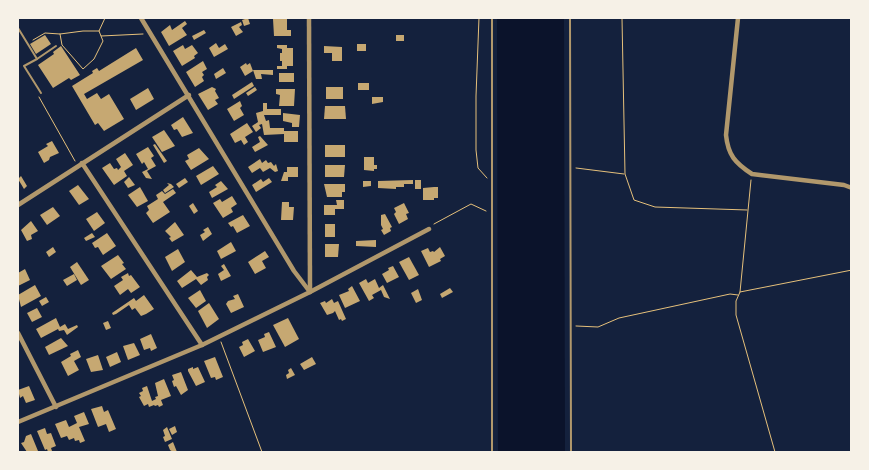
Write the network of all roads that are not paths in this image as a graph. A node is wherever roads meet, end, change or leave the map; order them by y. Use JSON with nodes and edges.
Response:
{"nodes":[{"id":1,"x":141,"y":18,"type":"edge"},
{"id":2,"x":309,"y":18,"type":"edge"},
{"id":3,"x":492,"y":18,"type":"edge"},
{"id":4,"x":570,"y":18,"type":"edge"},
{"id":5,"x":738,"y":18,"type":"edge"},
{"id":6,"x":18,"y":28,"type":"edge"},
{"id":7,"x":56,"y":46,"type":"dead end"},
{"id":8,"x":37,"y":58,"type":"junction"},
{"id":9,"x":41,"y":93,"type":"road end"},
{"id":10,"x":189,"y":95,"type":"junction"},
{"id":11,"x":80,"y":165,"type":"junction"},
{"id":12,"x":852,"y":188,"type":"edge"},
{"id":13,"x":18,"y":205,"type":"edge"},
{"id":14,"x":428,"y":229,"type":"road end"},
{"id":15,"x":310,"y":292,"type":"junction"},
{"id":16,"x":18,"y":333,"type":"edge"},
{"id":17,"x":202,"y":345,"type":"junction"},
{"id":18,"x":56,"y":407,"type":"junction"},
{"id":19,"x":18,"y":422,"type":"edge"},
{"id":20,"x":492,"y":452,"type":"edge"},
{"id":21,"x":571,"y":452,"type":"edge"}],
"edges":[{"from":1,"to":10,"type":"street"},
{"from":2,"to":15,"type":"street"},
{"from":3,"to":20,"type":"lane"},
{"from":4,"to":21,"type":"lane"},
{"from":5,"to":12,"type":"street"},
{"from":6,"to":8,"type":"lane"},
{"from":7,"to":8,"type":"lane"},
{"from":8,"to":9,"type":"lane"},
{"from":10,"to":11,"type":"street"},
{"from":10,"to":15,"type":"street"},
{"from":11,"to":13,"type":"street"},
{"from":11,"to":17,"type":"street"},
{"from":14,"to":15,"type":"street"},
{"from":15,"to":17,"type":"street"},
{"from":16,"to":18,"type":"street"},
{"from":17,"to":18,"type":"street"},
{"from":18,"to":19,"type":"street"}]}
